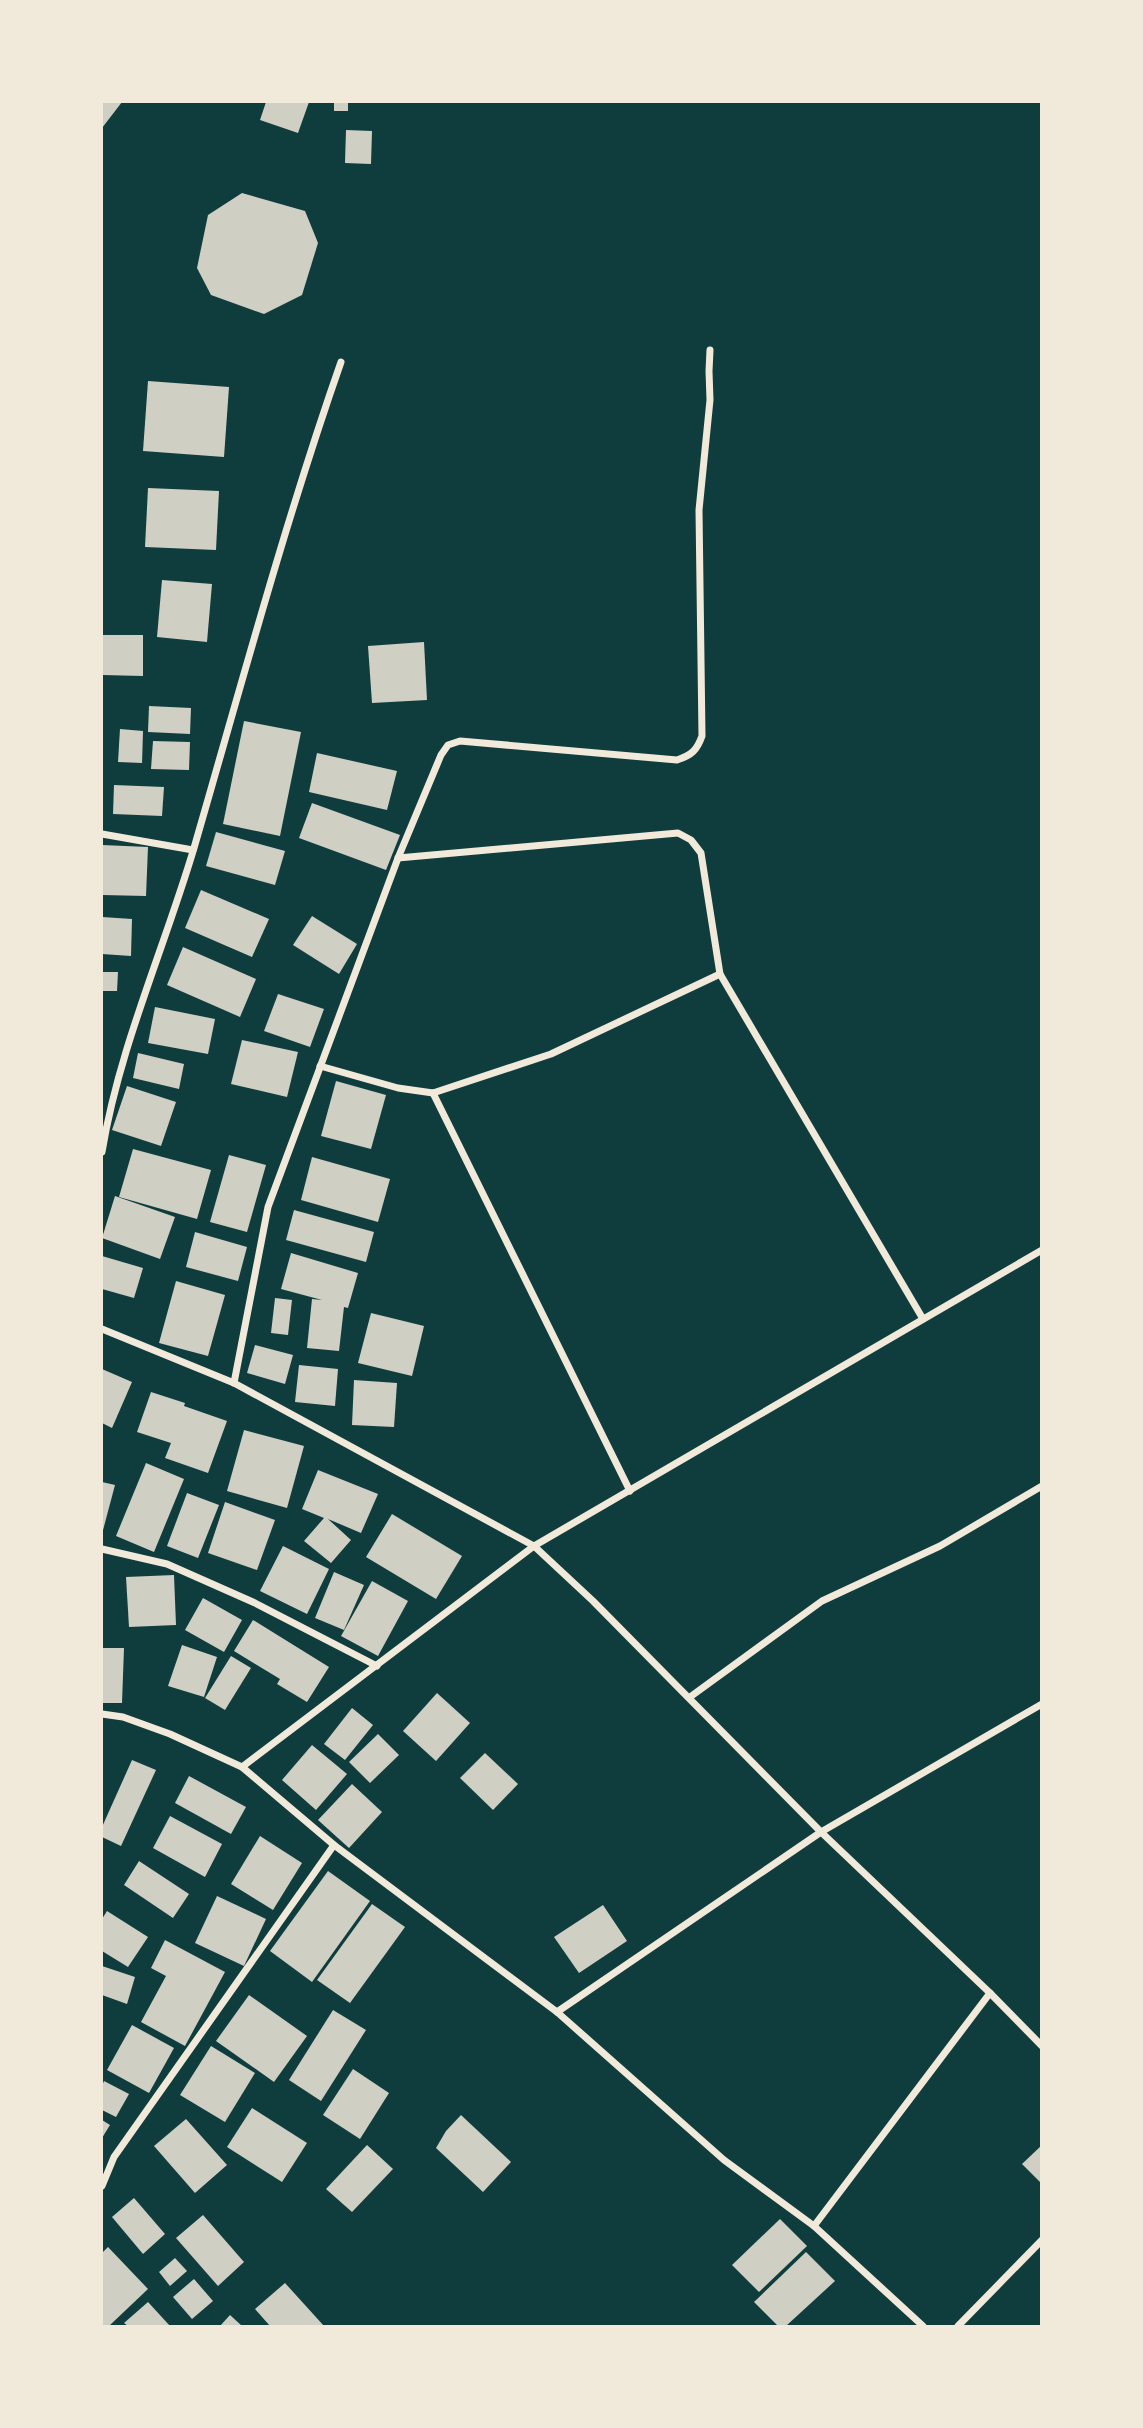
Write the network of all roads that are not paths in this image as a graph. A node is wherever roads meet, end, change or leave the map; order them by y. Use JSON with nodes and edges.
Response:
{"nodes":[{"id":1,"x":710,"y":350,"type":"dead end"},
{"id":2,"x":341,"y":362,"type":"dead end"},
{"id":3,"x":102,"y":834,"type":"edge"},
{"id":4,"x":193,"y":850,"type":"junction"},
{"id":5,"x":398,"y":858,"type":"junction"},
{"id":6,"x":720,"y":974,"type":"junction"},
{"id":7,"x":320,"y":1066,"type":"junction"},
{"id":8,"x":433,"y":1093,"type":"junction"},
{"id":9,"x":105,"y":1105,"type":"edge"},
{"id":10,"x":102,"y":1152,"type":"edge"},
{"id":11,"x":1041,"y":1250,"type":"edge"},
{"id":12,"x":923,"y":1319,"type":"junction"},
{"id":13,"x":102,"y":1329,"type":"edge"},
{"id":14,"x":234,"y":1383,"type":"junction"},
{"id":15,"x":1041,"y":1486,"type":"edge"},
{"id":16,"x":630,"y":1491,"type":"junction"},
{"id":17,"x":534,"y":1546,"type":"junction"},
{"id":18,"x":102,"y":1549,"type":"edge"},
{"id":19,"x":377,"y":1666,"type":"junction"},
{"id":20,"x":690,"y":1697,"type":"junction"},
{"id":21,"x":1041,"y":1704,"type":"edge"},
{"id":22,"x":102,"y":1714,"type":"edge"},
{"id":23,"x":242,"y":1767,"type":"junction"},
{"id":24,"x":821,"y":1832,"type":"junction"},
{"id":25,"x":334,"y":1845,"type":"junction"},
{"id":26,"x":990,"y":1993,"type":"junction"},
{"id":27,"x":557,"y":2012,"type":"junction"},
{"id":28,"x":1041,"y":2046,"type":"edge"},
{"id":29,"x":102,"y":2186,"type":"edge"},
{"id":30,"x":814,"y":2226,"type":"junction"},
{"id":31,"x":1041,"y":2240,"type":"edge"},
{"id":32,"x":923,"y":2326,"type":"edge"},
{"id":33,"x":958,"y":2326,"type":"edge"}],
"edges":[{"from":1,"to":5,"type":"street"},
{"from":2,"to":4,"type":"street"},
{"from":3,"to":4,"type":"street"},
{"from":4,"to":9,"type":"street"},
{"from":5,"to":6,"type":"street"},
{"from":5,"to":7,"type":"street"},
{"from":6,"to":8,"type":"street"},
{"from":6,"to":12,"type":"street"},
{"from":7,"to":8,"type":"street"},
{"from":7,"to":14,"type":"street"},
{"from":8,"to":16,"type":"street"},
{"from":9,"to":10,"type":"street"},
{"from":11,"to":12,"type":"street"},
{"from":12,"to":16,"type":"street"},
{"from":13,"to":14,"type":"street"},
{"from":14,"to":17,"type":"street"},
{"from":15,"to":20,"type":"street"},
{"from":16,"to":17,"type":"street"},
{"from":17,"to":19,"type":"street"},
{"from":17,"to":20,"type":"street"},
{"from":18,"to":19,"type":"street"},
{"from":19,"to":23,"type":"street"},
{"from":20,"to":24,"type":"street"},
{"from":21,"to":24,"type":"street"},
{"from":22,"to":23,"type":"street"},
{"from":23,"to":25,"type":"street"},
{"from":24,"to":26,"type":"street"},
{"from":24,"to":27,"type":"street"},
{"from":25,"to":27,"type":"street"},
{"from":25,"to":29,"type":"street"},
{"from":26,"to":28,"type":"street"},
{"from":26,"to":30,"type":"street"},
{"from":27,"to":30,"type":"street"},
{"from":30,"to":32,"type":"street"},
{"from":31,"to":33,"type":"street"}]}
